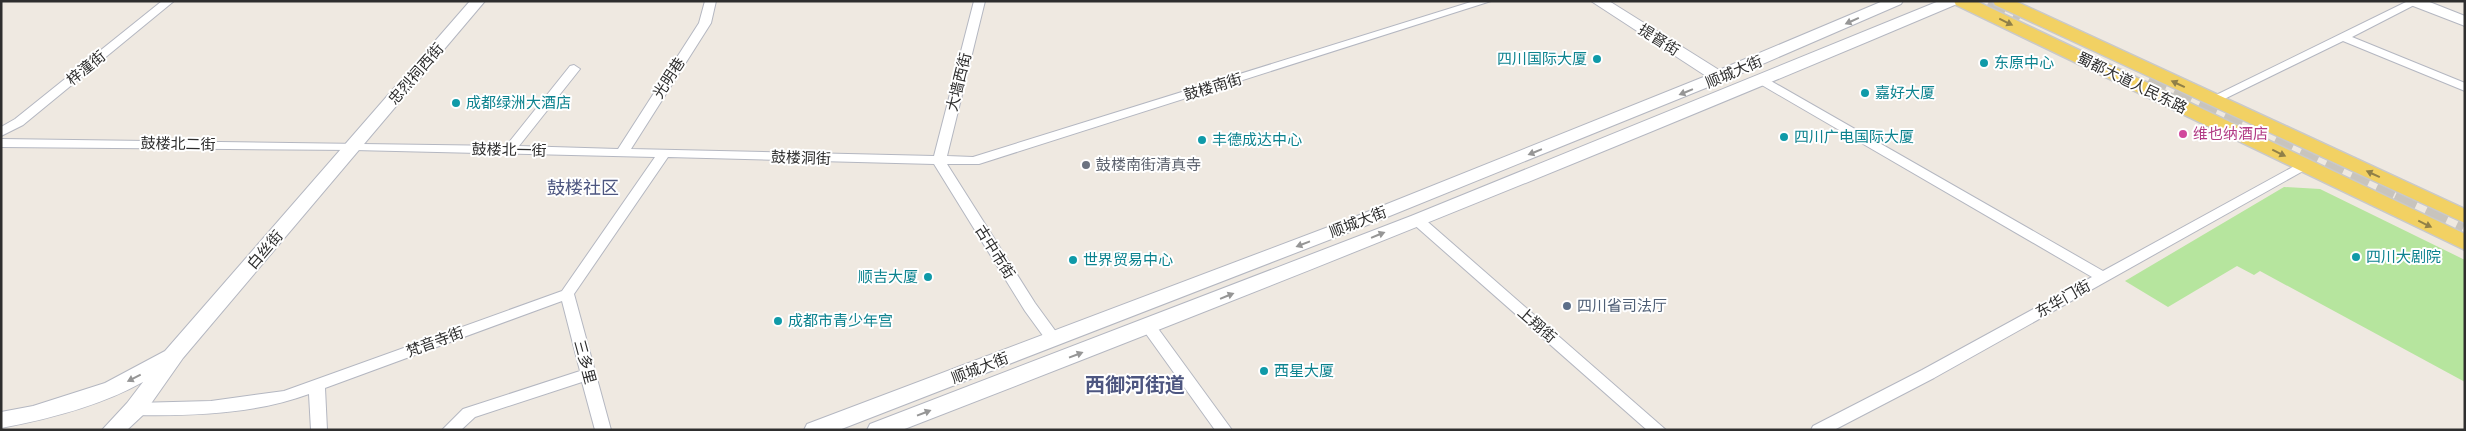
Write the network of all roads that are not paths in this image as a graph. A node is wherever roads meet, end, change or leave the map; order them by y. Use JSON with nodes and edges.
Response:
{"nodes":[{"id":1,"x":169,"y":1,"type":"edge"},
{"id":2,"x":478,"y":1,"type":"edge"},
{"id":3,"x":711,"y":1,"type":"edge"},
{"id":4,"x":980,"y":1,"type":"edge"},
{"id":5,"x":1486,"y":1,"type":"edge"},
{"id":6,"x":1598,"y":1,"type":"edge"},
{"id":7,"x":1896,"y":1,"type":"edge"},
{"id":8,"x":1952,"y":1,"type":"edge"},
{"id":9,"x":1962,"y":1,"type":"edge"},
{"id":10,"x":2001,"y":1,"type":"edge"},
{"id":11,"x":2414,"y":2,"type":"edge"},
{"id":12,"x":2465,"y":21,"type":"edge"},
{"id":13,"x":2343,"y":37,"type":"junction"},
{"id":14,"x":574,"y":69,"type":"dead end"},
{"id":15,"x":1720,"y":78,"type":"junction"},
{"id":16,"x":1764,"y":80,"type":"junction"},
{"id":17,"x":2465,"y":87,"type":"edge"},
{"id":18,"x":2212,"y":100,"type":"junction"},
{"id":19,"x":1,"y":132,"type":"edge"},
{"id":20,"x":1,"y":143,"type":"edge"},
{"id":21,"x":354,"y":146,"type":"junction"},
{"id":22,"x":509,"y":150,"type":"junction"},
{"id":23,"x":622,"y":152,"type":"junction"},
{"id":24,"x":664,"y":154,"type":"junction"},
{"id":25,"x":939,"y":162,"type":"junction"},
{"id":26,"x":2305,"y":166,"type":"junction"},
{"id":27,"x":2465,"y":217,"type":"edge"},
{"id":28,"x":1416,"y":219,"type":"junction"},
{"id":29,"x":2465,"y":243,"type":"edge"},
{"id":30,"x":2102,"y":277,"type":"junction"},
{"id":31,"x":567,"y":294,"type":"junction"},
{"id":32,"x":1149,"y":328,"type":"junction"},
{"id":33,"x":1054,"y":340,"type":"junction"},
{"id":34,"x":176,"y":353,"type":"junction"},
{"id":35,"x":589,"y":374,"type":"junction"},
{"id":36,"x":317,"y":386,"type":"junction"},
{"id":37,"x":135,"y":409,"type":"junction"},
{"id":38,"x":1,"y":420,"type":"edge"},
{"id":39,"x":113,"y":430,"type":"edge"},
{"id":40,"x":319,"y":430,"type":"edge"},
{"id":41,"x":450,"y":430,"type":"edge"},
{"id":42,"x":604,"y":430,"type":"edge"},
{"id":43,"x":815,"y":430,"type":"edge"},
{"id":44,"x":878,"y":430,"type":"edge"},
{"id":45,"x":1224,"y":430,"type":"edge"},
{"id":46,"x":1658,"y":430,"type":"edge"},
{"id":47,"x":1819,"y":430,"type":"edge"}],
"edges":[{"from":1,"to":19,"type":"street","name":"梓潼街"},
{"from":2,"to":21,"type":"main road","name":"忠烈祠西街"},
{"from":3,"to":23,"type":"street","name":"光明巷"},
{"from":4,"to":25,"type":"street","name":"大墙西街"},
{"from":5,"to":25,"type":"street","name":"鼓楼南街"},
{"from":6,"to":15,"type":"main road","name":"提督街"},
{"from":7,"to":15,"type":"main road","name":"顺城大街","one_way":true},
{"from":8,"to":16,"type":"main road","name":"顺城大街"},
{"from":9,"to":26,"type":"main road","name":"蜀都大道人民东路","one_way":true},
{"from":18,"to":10,"type":"main road","name":"蜀都大道人民东路","one_way":true},
{"from":11,"to":12,"type":"main road"},
{"from":11,"to":13,"type":"street"},
{"from":13,"to":17,"type":"street"},
{"from":13,"to":18,"type":"street"},
{"from":14,"to":22,"type":"street"},
{"from":15,"to":33,"type":"main road","name":"顺城大街","one_way":true},
{"from":16,"to":28,"type":"main road","name":"顺城大街"},
{"from":16,"to":30,"type":"street"},
{"from":27,"to":18,"type":"main road","name":"蜀都大道人民东路","one_way":true},
{"from":20,"to":21,"type":"street","name":"鼓楼北二街"},
{"from":21,"to":22,"type":"street","name":"鼓楼北一街"},
{"from":21,"to":34,"type":"main road","name":"白丝街"},
{"from":22,"to":23,"type":"street","name":"鼓楼北一街"},
{"from":23,"to":24,"type":"street","name":"鼓楼北一街"},
{"from":24,"to":25,"type":"street","name":"鼓楼洞街"},
{"from":24,"to":31,"type":"street"},
{"from":25,"to":33,"type":"street","name":"古中市街"},
{"from":26,"to":29,"type":"main road","name":"蜀都大道人民东路","one_way":true},
{"from":26,"to":30,"type":"street","name":"东华门街"},
{"from":32,"to":28,"type":"main road","name":"顺城大街","one_way":true},
{"from":28,"to":46,"type":"street","name":"上翔街"},
{"from":30,"to":47,"type":"street","name":"东华门街"},
{"from":31,"to":35,"type":"street","name":"三多里"},
{"from":31,"to":36,"type":"street","name":"梵音寺街"},
{"from":44,"to":32,"type":"main road","name":"顺城大街","one_way":true},
{"from":32,"to":45,"type":"street"},
{"from":33,"to":43,"type":"main road","name":"顺城大街"},
{"from":34,"to":37,"type":"main road","name":"白丝街"},
{"from":34,"to":38,"type":"main road","name":"白丝街","one_way":true},
{"from":35,"to":41,"type":"street"},
{"from":35,"to":42,"type":"street","name":"三多里"},
{"from":36,"to":37,"type":"street","name":"梵音寺街"},
{"from":36,"to":40,"type":"street"},
{"from":37,"to":39,"type":"main road","name":"白丝街"}]}
